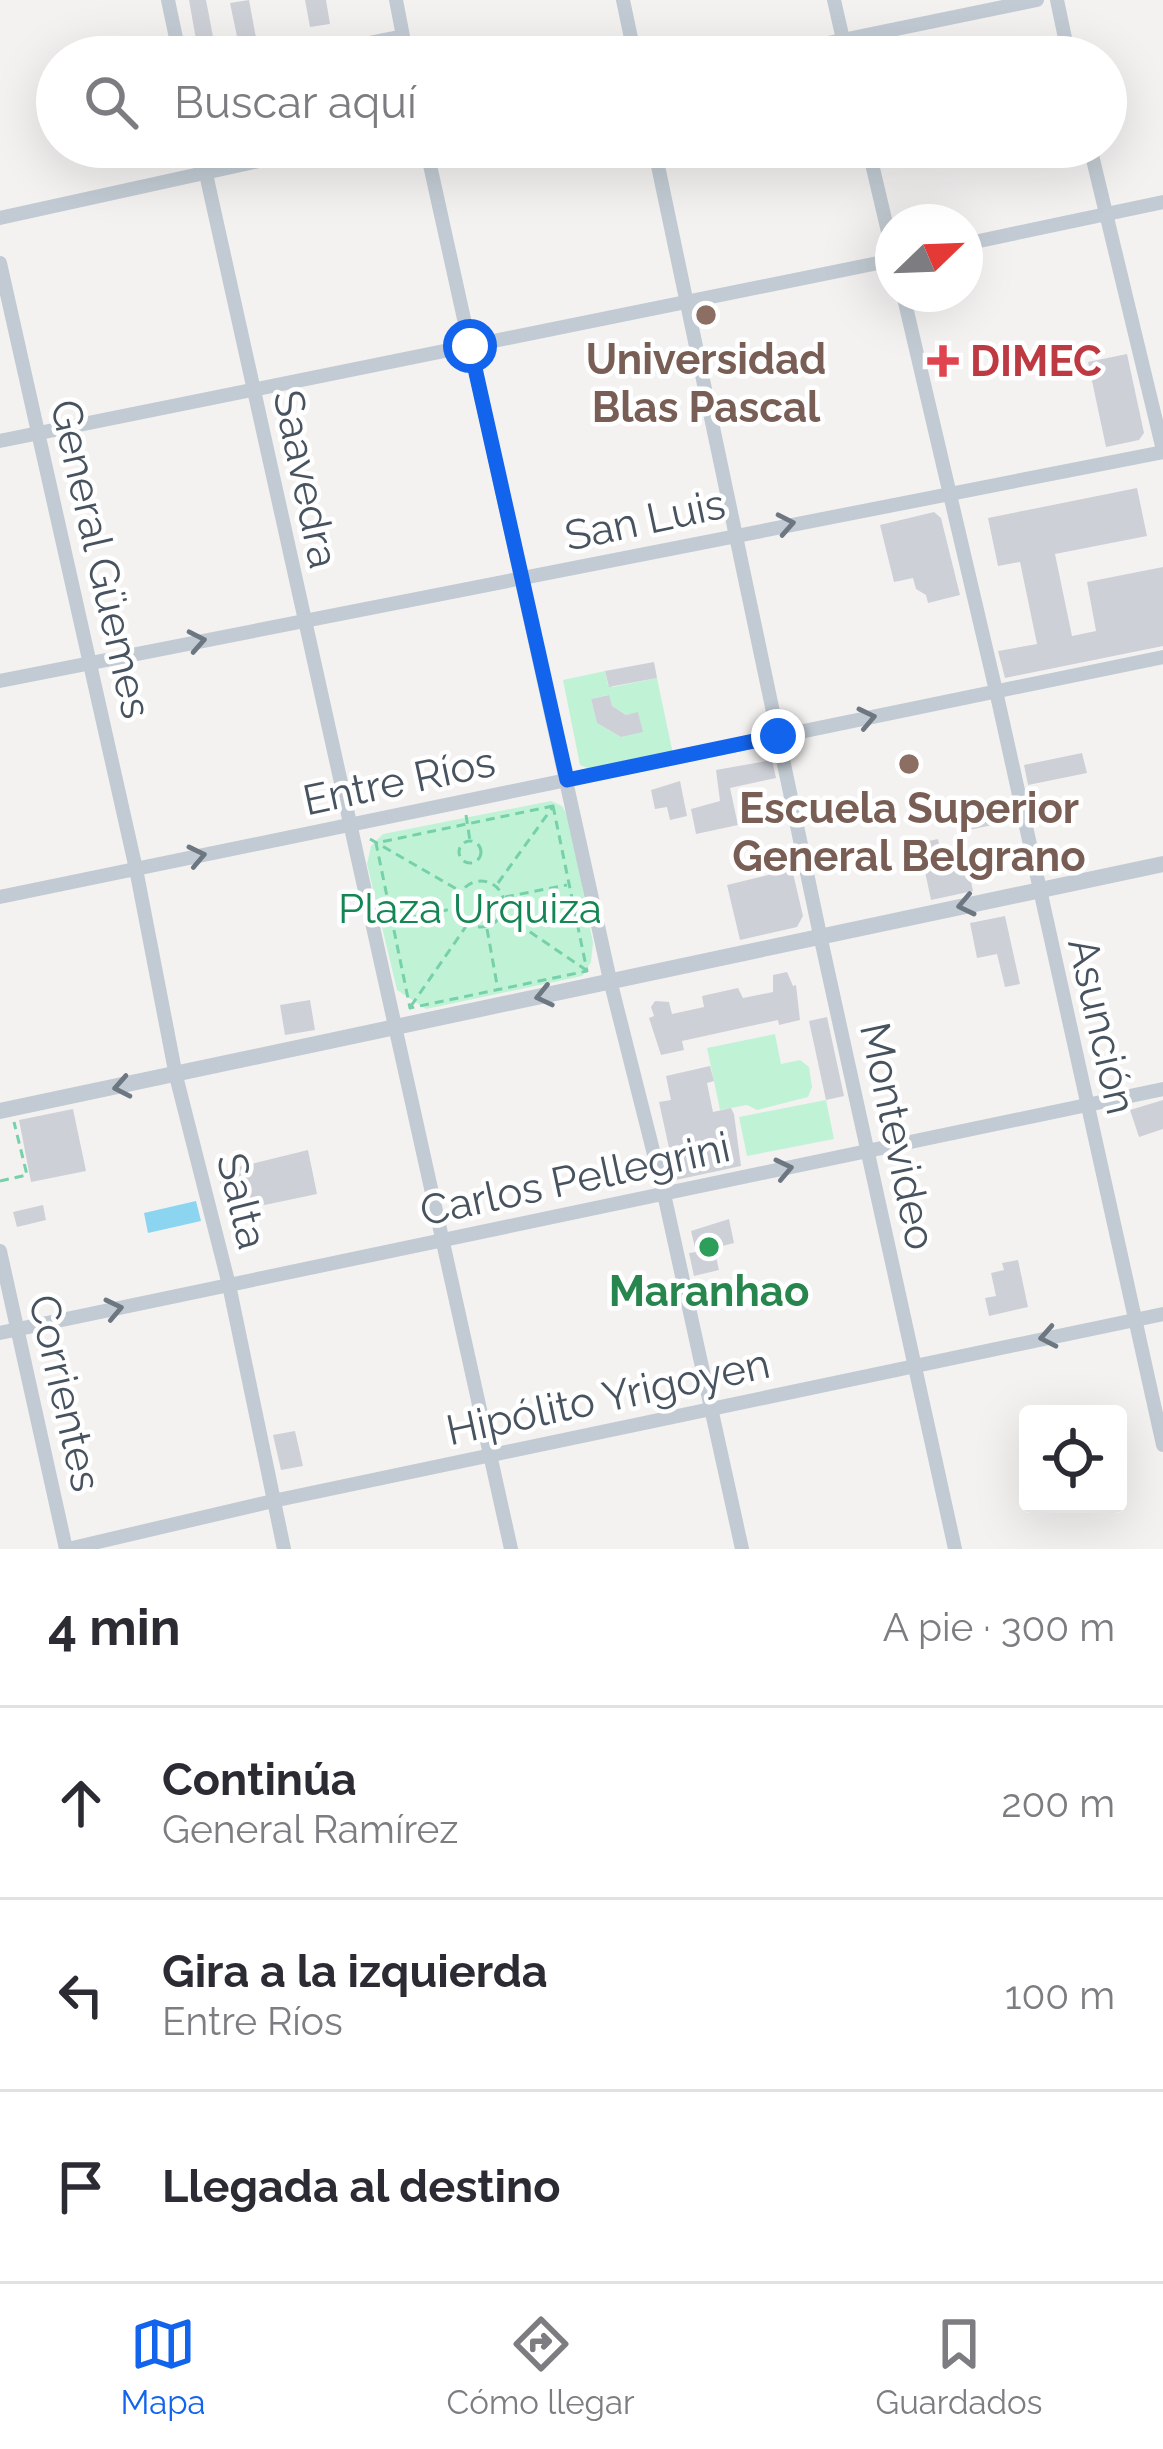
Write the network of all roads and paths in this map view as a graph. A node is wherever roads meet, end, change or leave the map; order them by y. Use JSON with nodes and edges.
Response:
{"nodes":[{"id":1,"x":168,"y":0,"type":"edge"},
{"id":2,"x":396,"y":0,"type":"edge"},
{"id":3,"x":623,"y":0,"type":"edge"},
{"id":4,"x":834,"y":0,"type":"edge"},
{"id":5,"x":1036,"y":0,"type":"edge"},
{"id":6,"x":1057,"y":0,"type":"edge"},
{"id":7,"x":402,"y":32,"type":"junction"},
{"id":8,"x":176,"y":36,"type":"edge"},
{"id":9,"x":382,"y":36,"type":"edge"},
{"id":10,"x":403,"y":36,"type":"edge"},
{"id":11,"x":631,"y":36,"type":"edge"},
{"id":12,"x":842,"y":36,"type":"edge"},
{"id":13,"x":862,"y":36,"type":"edge"},
{"id":14,"x":1065,"y":36,"type":"edge"},
{"id":15,"x":204,"y":168,"type":"edge"},
{"id":16,"x":222,"y":168,"type":"edge"},
{"id":17,"x":431,"y":168,"type":"edge"},
{"id":18,"x":659,"y":168,"type":"edge"},
{"id":19,"x":873,"y":168,"type":"edge"},
{"id":20,"x":1095,"y":168,"type":"edge"},
{"id":21,"x":205,"y":172,"type":"junction"},
{"id":22,"x":1163,"y":202,"type":"edge"},
{"id":23,"x":881,"y":204,"type":"edge"},
{"id":24,"x":1105,"y":214,"type":"junction"},
{"id":25,"x":0,"y":218,"type":"edge"},
{"id":26,"x":983,"y":240,"type":"edge"},
{"id":27,"x":875,"y":260,"type":"edge"},
{"id":28,"x":0,"y":263,"type":"edge"},
{"id":29,"x":687,"y":300,"type":"junction"},
{"id":30,"x":907,"y":312,"type":"edge"},
{"id":31,"x":470,"y":346,"type":"junction"},
{"id":32,"x":253,"y":391,"type":"junction"},
{"id":33,"x":39,"y":433,"type":"junction"},
{"id":34,"x":0,"y":441,"type":"edge"},
{"id":35,"x":1163,"y":451,"type":"edge"},
{"id":36,"x":950,"y":492,"type":"junction"},
{"id":37,"x":735,"y":534,"type":"junction"},
{"id":38,"x":521,"y":579,"type":"junction"},
{"id":39,"x":302,"y":620,"type":"junction"},
{"id":40,"x":1163,"y":656,"type":"edge"},
{"id":41,"x":90,"y":663,"type":"junction"},
{"id":42,"x":0,"y":681,"type":"edge"},
{"id":43,"x":996,"y":691,"type":"junction"},
{"id":44,"x":778,"y":736,"type":"junction"},
{"id":45,"x":567,"y":780,"type":"junction"},
{"id":46,"x":464,"y":801,"type":"junction"},
{"id":47,"x":553,"y":806,"type":"junction"},
{"id":48,"x":349,"y":824,"type":"junction"},
{"id":49,"x":467,"y":824,"type":"junction"},
{"id":50,"x":470,"y":841,"type":"dead end"},
{"id":51,"x":376,"y":843,"type":"junction"},
{"id":52,"x":1163,"y":864,"type":"edge"},
{"id":53,"x":136,"y":869,"type":"junction"},
{"id":54,"x":570,"y":885,"type":"junction"},
{"id":55,"x":496,"y":886,"type":"junction"},
{"id":56,"x":1037,"y":890,"type":"junction"},
{"id":57,"x":461,"y":891,"type":"junction"},
{"id":58,"x":0,"y":897,"type":"edge"},
{"id":59,"x":504,"y":898,"type":"junction"},
{"id":60,"x":458,"y":908,"type":"junction"},
{"id":61,"x":502,"y":914,"type":"junction"},
{"id":62,"x":392,"y":921,"type":"junction"},
{"id":63,"x":468,"y":923,"type":"junction"},
{"id":64,"x":486,"y":927,"type":"junction"},
{"id":65,"x":820,"y":935,"type":"junction"},
{"id":66,"x":587,"y":971,"type":"junction"},
{"id":67,"x":610,"y":980,"type":"junction"},
{"id":68,"x":500,"y":997,"type":"junction"},
{"id":69,"x":410,"y":1008,"type":"junction"},
{"id":70,"x":393,"y":1030,"type":"junction"},
{"id":71,"x":176,"y":1076,"type":"junction"},
{"id":72,"x":1163,"y":1089,"type":"edge"},
{"id":73,"x":1085,"y":1106,"type":"junction"},
{"id":74,"x":6,"y":1110,"type":"edge"},
{"id":75,"x":868,"y":1151,"type":"junction"},
{"id":76,"x":0,"y":1181,"type":"edge"},
{"id":77,"x":664,"y":1194,"type":"junction"},
{"id":78,"x":443,"y":1240,"type":"junction"},
{"id":79,"x":0,"y":1251,"type":"edge"},
{"id":80,"x":229,"y":1285,"type":"junction"},
{"id":81,"x":1163,"y":1314,"type":"edge"},
{"id":82,"x":1134,"y":1320,"type":"junction"},
{"id":83,"x":17,"y":1330,"type":"junction"},
{"id":84,"x":0,"y":1333,"type":"edge"},
{"id":85,"x":914,"y":1364,"type":"junction"},
{"id":86,"x":710,"y":1409,"type":"junction"},
{"id":87,"x":1163,"y":1445,"type":"edge"},
{"id":88,"x":490,"y":1457,"type":"junction"},
{"id":89,"x":273,"y":1502,"type":"junction"},
{"id":90,"x":67,"y":1549,"type":"edge"},
{"id":91,"x":284,"y":1549,"type":"edge"},
{"id":92,"x":511,"y":1549,"type":"edge"},
{"id":93,"x":742,"y":1549,"type":"edge"},
{"id":94,"x":955,"y":1549,"type":"edge"}],
"edges":[{"from":1,"to":8,"type":"street"},
{"from":2,"to":7,"type":"street"},
{"from":3,"to":11,"type":"street"},
{"from":4,"to":12,"type":"street"},
{"from":5,"to":13,"type":"street"},
{"from":6,"to":14,"type":"street"},
{"from":7,"to":9,"type":"lane"},
{"from":7,"to":10,"type":"street"},
{"from":15,"to":21,"type":"street","name":"Saavedra"},
{"from":16,"to":21,"type":"street"},
{"from":17,"to":31,"type":"street"},
{"from":18,"to":29,"type":"street","name":"Montevideo"},
{"from":19,"to":23,"type":"street"},
{"from":20,"to":24,"type":"street"},
{"from":21,"to":25,"type":"street"},
{"from":21,"to":32,"type":"street","name":"Saavedra"},
{"from":22,"to":24,"type":"street"},
{"from":24,"to":26,"type":"street"},
{"from":24,"to":35,"type":"street"},
{"from":27,"to":29,"type":"street"},
{"from":28,"to":33,"type":"street","name":"General Güemes"},
{"from":29,"to":31,"type":"street"},
{"from":29,"to":37,"type":"street","name":"Montevideo"},
{"from":30,"to":36,"type":"street","name":"Asunción"},
{"from":31,"to":32,"type":"street"},
{"from":31,"to":38,"type":"street"},
{"from":32,"to":33,"type":"street"},
{"from":32,"to":39,"type":"street","name":"Saavedra"},
{"from":33,"to":34,"type":"street"},
{"from":33,"to":41,"type":"street","name":"General Güemes"},
{"from":35,"to":36,"type":"street","name":"San Luis"},
{"from":37,"to":36,"type":"street","name":"San Luis","one_way":true},
{"from":36,"to":43,"type":"street","name":"Asunción"},
{"from":37,"to":38,"type":"street","name":"San Luis"},
{"from":37,"to":44,"type":"street","name":"Montevideo"},
{"from":38,"to":39,"type":"street","name":"San Luis"},
{"from":38,"to":45,"type":"street"},
{"from":41,"to":39,"type":"street","name":"San Luis","one_way":true},
{"from":39,"to":48,"type":"street","name":"Saavedra"},
{"from":40,"to":43,"type":"street","name":"Entre Ríos"},
{"from":41,"to":42,"type":"street","name":"San Luis"},
{"from":41,"to":53,"type":"street","name":"General Güemes"},
{"from":44,"to":43,"type":"street","name":"Entre Ríos","one_way":true},
{"from":43,"to":56,"type":"street","name":"Asunción"},
{"from":44,"to":45,"type":"street","name":"Entre Ríos"},
{"from":44,"to":65,"type":"street","name":"Montevideo"},
{"from":45,"to":46,"type":"street","name":"Entre Ríos"},
{"from":45,"to":47,"type":"path"},
{"from":45,"to":67,"type":"street"},
{"from":46,"to":48,"type":"street","name":"Entre Ríos"},
{"from":46,"to":49,"type":"path"},
{"from":47,"to":49,"type":"path"},
{"from":47,"to":54,"type":"path"},
{"from":47,"to":55,"type":"path"},
{"from":48,"to":51,"type":"path"},
{"from":53,"to":48,"type":"street","name":"Entre Ríos","one_way":true},
{"from":48,"to":70,"type":"street","name":"Saavedra"},
{"from":49,"to":50,"type":"path"},
{"from":49,"to":51,"type":"path"},
{"from":51,"to":57,"type":"path"},
{"from":51,"to":62,"type":"path"},
{"from":52,"to":56,"type":"street"},
{"from":53,"to":58,"type":"street","name":"Entre Ríos"},
{"from":53,"to":71,"type":"street","name":"Salta"},
{"from":54,"to":59,"type":"path"},
{"from":54,"to":66,"type":"path"},
{"from":55,"to":57,"type":"path"},
{"from":55,"to":59,"type":"path"},
{"from":56,"to":65,"type":"street","one_way":true},
{"from":56,"to":73,"type":"street","name":"Asunción"},
{"from":57,"to":60,"type":"path"},
{"from":59,"to":61,"type":"path"},
{"from":60,"to":62,"type":"path"},
{"from":60,"to":63,"type":"path"},
{"from":61,"to":64,"type":"path"},
{"from":61,"to":66,"type":"path"},
{"from":62,"to":69,"type":"path"},
{"from":63,"to":64,"type":"path"},
{"from":63,"to":69,"type":"path"},
{"from":64,"to":68,"type":"path"},
{"from":65,"to":67,"type":"street"},
{"from":65,"to":75,"type":"street","name":"Montevideo"},
{"from":66,"to":67,"type":"path"},
{"from":66,"to":68,"type":"path"},
{"from":67,"to":68,"type":"street","one_way":true},
{"from":67,"to":77,"type":"street"},
{"from":68,"to":69,"type":"path"},
{"from":68,"to":70,"type":"street"},
{"from":69,"to":70,"type":"path"},
{"from":70,"to":71,"type":"street"},
{"from":70,"to":78,"type":"street","name":"Saavedra"},
{"from":71,"to":74,"type":"street","one_way":true},
{"from":71,"to":80,"type":"street","name":"Salta"},
{"from":72,"to":73,"type":"street","name":"Carlos Pellegrini"},
{"from":73,"to":75,"type":"street","name":"Carlos Pellegrini"},
{"from":73,"to":82,"type":"street","name":"Asunción"},
{"from":74,"to":76,"type":"path"},
{"from":77,"to":75,"type":"street","name":"Carlos Pellegrini","one_way":true},
{"from":75,"to":85,"type":"street","name":"Montevideo"},
{"from":77,"to":78,"type":"street","name":"Carlos Pellegrini"},
{"from":77,"to":86,"type":"street"},
{"from":78,"to":80,"type":"street","name":"Carlos Pellegrini"},
{"from":78,"to":88,"type":"street","name":"Saavedra"},
{"from":79,"to":83,"type":"street","name":"Corrientes"},
{"from":83,"to":80,"type":"street","name":"Carlos Pellegrini","one_way":true},
{"from":80,"to":89,"type":"street","name":"Salta"},
{"from":81,"to":82,"type":"street","name":"Hipólito Yrigoyen"},
{"from":82,"to":85,"type":"street","name":"Hipólito Yrigoyen","one_way":true},
{"from":82,"to":87,"type":"street","name":"Asunción"},
{"from":83,"to":84,"type":"street","name":"Carlos Pellegrini"},
{"from":83,"to":90,"type":"street","name":"Corrientes"},
{"from":85,"to":86,"type":"street","name":"Hipólito Yrigoyen"},
{"from":85,"to":94,"type":"street","name":"Montevideo"},
{"from":86,"to":88,"type":"street","name":"Hipólito Yrigoyen"},
{"from":86,"to":93,"type":"street"},
{"from":88,"to":89,"type":"street","name":"Hipólito Yrigoyen"},
{"from":88,"to":92,"type":"street","name":"Saavedra"},
{"from":89,"to":90,"type":"street","name":"Hipólito Yrigoyen"},
{"from":89,"to":91,"type":"street","name":"Salta"}]}
